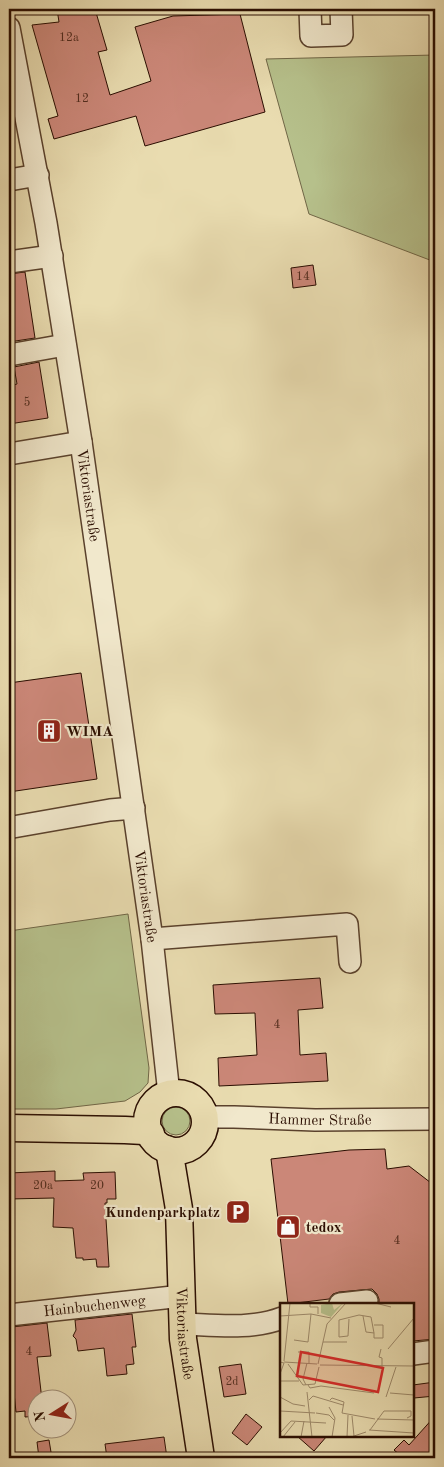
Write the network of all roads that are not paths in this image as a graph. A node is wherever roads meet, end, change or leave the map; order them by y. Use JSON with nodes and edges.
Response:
{"nodes":[{"id":1,"x":310,"y":9,"type":"edge"},
{"id":2,"x":341,"y":9,"type":"edge"},
{"id":3,"x":9,"y":28,"type":"edge"},
{"id":4,"x":16,"y":100,"type":"edge"},
{"id":5,"x":38,"y":175,"type":"junction"},
{"id":6,"x":9,"y":180,"type":"edge"},
{"id":7,"x":52,"y":256,"type":"junction"},
{"id":8,"x":9,"y":262,"type":"edge"},
{"id":9,"x":65,"y":345,"type":"junction"},
{"id":10,"x":9,"y":355,"type":"edge"},
{"id":11,"x":80,"y":442,"type":"junction"},
{"id":12,"x":9,"y":454,"type":"edge"},
{"id":13,"x":134,"y":808,"type":"junction"},
{"id":14,"x":13,"y":827,"type":"dead end"},
{"id":15,"x":152,"y":939,"type":"junction"},
{"id":16,"x":350,"y":962,"type":"dead end"},
{"id":17,"x":167,"y":1098,"type":"junction"},
{"id":18,"x":205,"y":1118,"type":"junction"},
{"id":19,"x":435,"y":1119,"type":"edge"},
{"id":20,"x":9,"y":1128,"type":"edge"},
{"id":21,"x":64,"y":1128,"type":"junction"},
{"id":22,"x":168,"y":1144,"type":"junction"},
{"id":23,"x":182,"y":1296,"type":"junction"},
{"id":24,"x":367,"y":1302,"type":"dead end"},
{"id":25,"x":354,"y":1303,"type":"edge"},
{"id":26,"x":9,"y":1315,"type":"edge"},
{"id":27,"x":280,"y":1319,"type":"edge"},
{"id":28,"x":280,"y":1331,"type":"edge"},
{"id":29,"x":183,"y":1332,"type":"junction"},
{"id":30,"x":435,"y":1351,"type":"edge"},
{"id":31,"x":414,"y":1354,"type":"edge"},
{"id":32,"x":201,"y":1458,"type":"edge"}],
"edges":[{"from":1,"to":2,"type":"street"},
{"from":3,"to":4,"type":"street","name":"Viktoriastraße"},
{"from":4,"to":5,"type":"street","name":"Viktoriastraße"},
{"from":5,"to":6,"type":"street"},
{"from":5,"to":7,"type":"street","name":"Viktoriastraße"},
{"from":7,"to":8,"type":"street"},
{"from":7,"to":9,"type":"street","name":"Viktoriastraße"},
{"from":9,"to":10,"type":"street"},
{"from":9,"to":11,"type":"street","name":"Viktoriastraße"},
{"from":11,"to":12,"type":"street"},
{"from":11,"to":13,"type":"street","name":"Viktoriastraße"},
{"from":13,"to":14,"type":"street"},
{"from":13,"to":15,"type":"street","name":"Viktoriastraße"},
{"from":15,"to":16,"type":"street"},
{"from":15,"to":17,"type":"street","name":"Viktoriastraße"},
{"from":17,"to":18,"type":"main road"},
{"from":17,"to":21,"type":"main road"},
{"from":17,"to":22,"type":"main road"},
{"from":18,"to":19,"type":"street","name":"Hammer Straße"},
{"from":18,"to":22,"type":"main road"},
{"from":20,"to":21,"type":"main road"},
{"from":21,"to":22,"type":"main road"},
{"from":22,"to":23,"type":"main road","name":"Viktoriastraße"},
{"from":23,"to":26,"type":"street","name":"Hainbuchenweg"},
{"from":23,"to":29,"type":"main road","name":"Viktoriastraße"},
{"from":24,"to":25,"type":"street"},
{"from":27,"to":29,"type":"street"},
{"from":28,"to":29,"type":"street"},
{"from":29,"to":32,"type":"main road","name":"Viktoriastraße"},
{"from":30,"to":31,"type":"street"}]}
